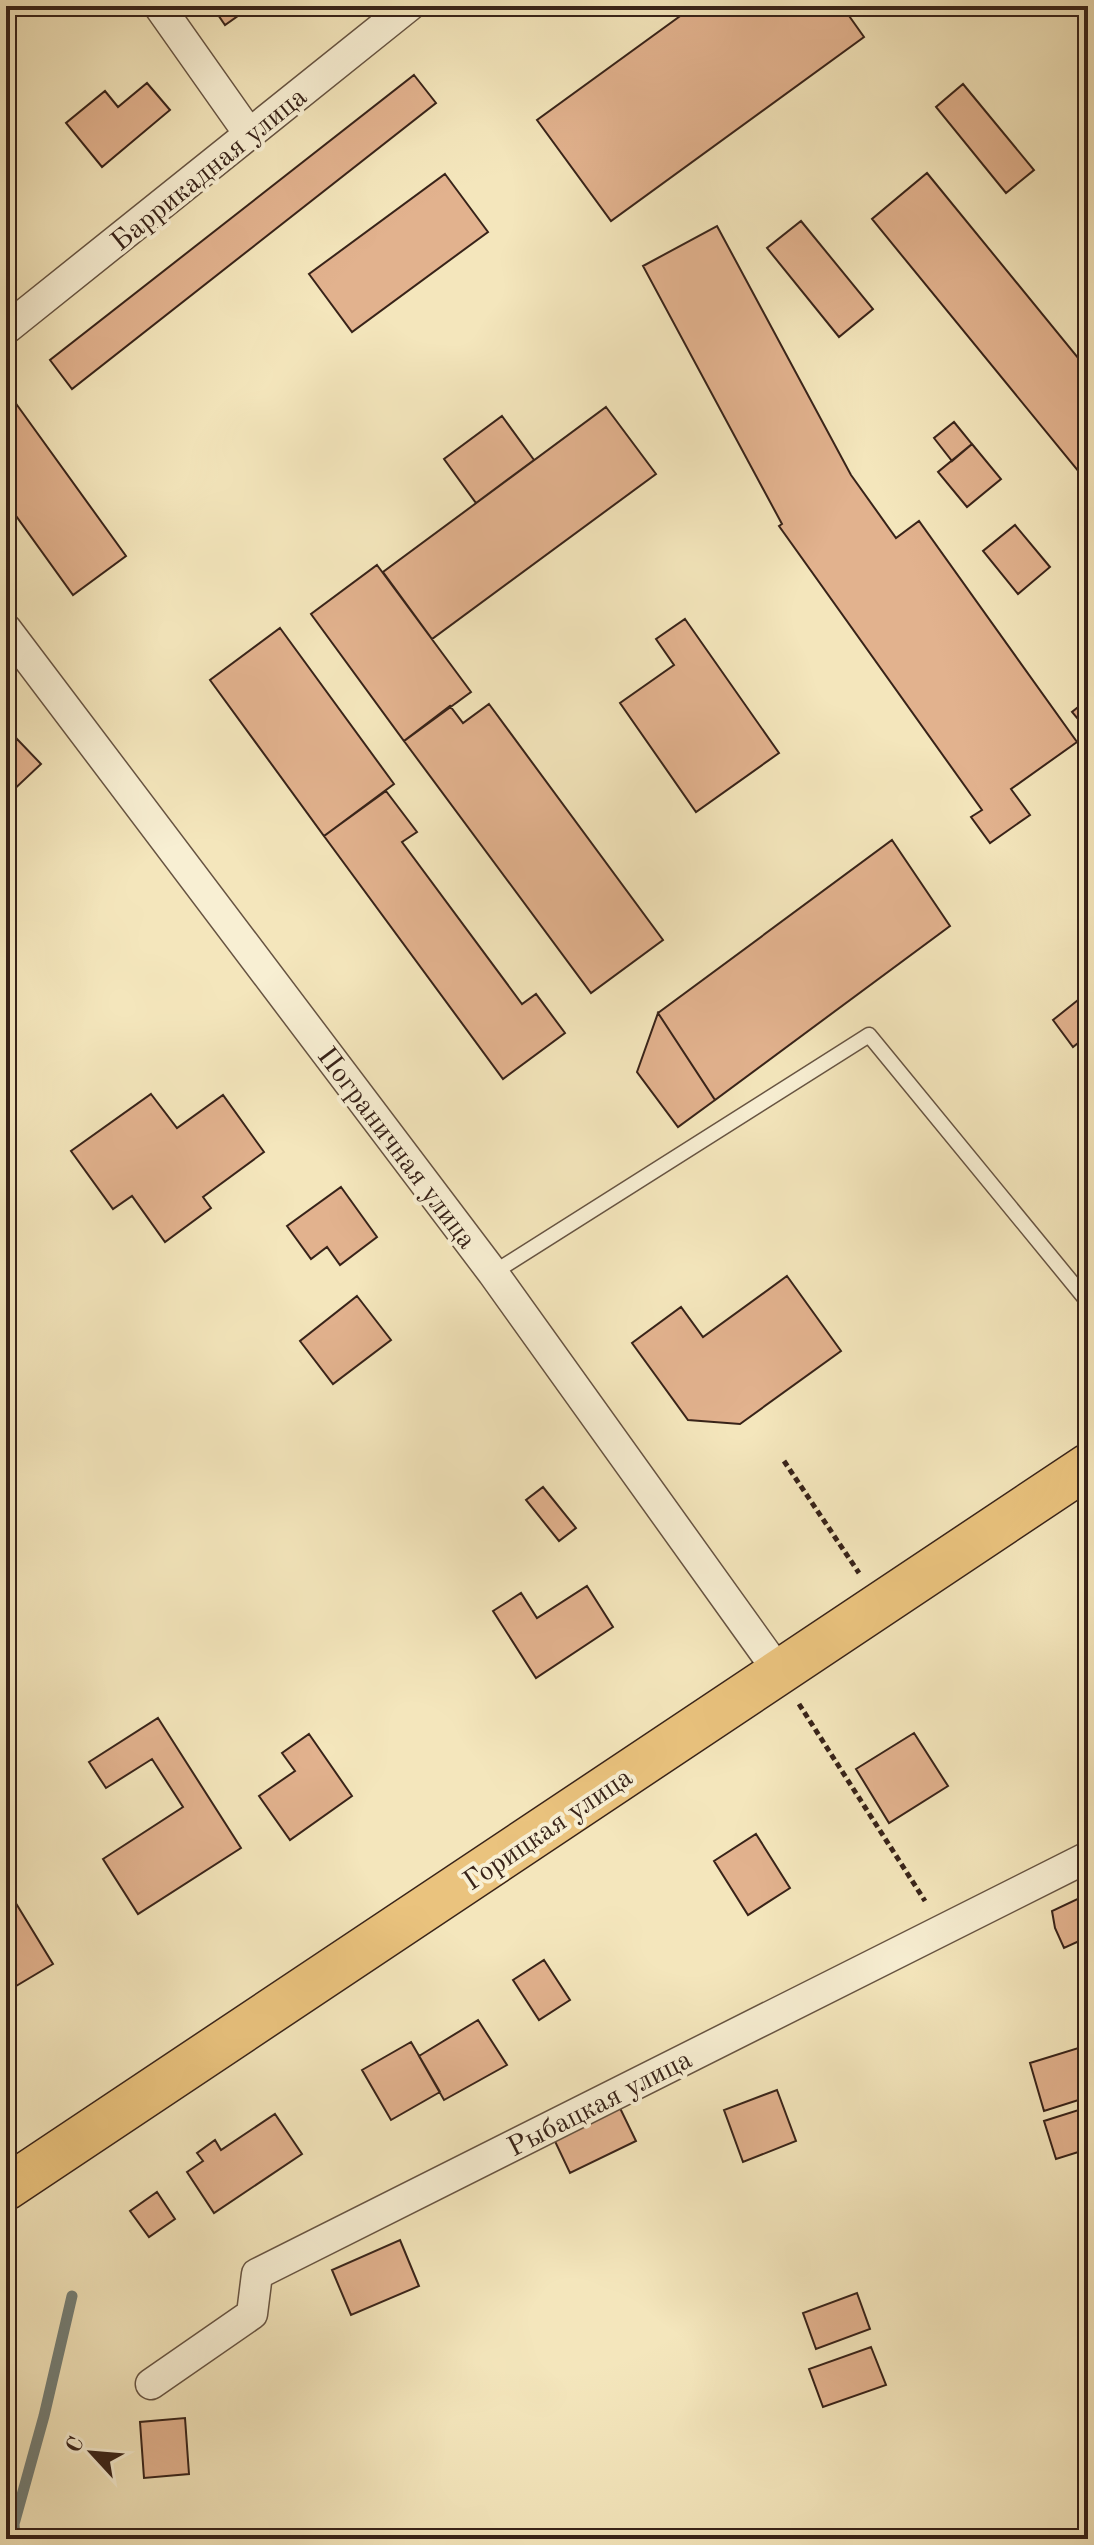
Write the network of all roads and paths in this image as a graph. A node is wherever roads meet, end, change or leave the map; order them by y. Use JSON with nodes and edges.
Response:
{"nodes":[{"id":1,"x":159,"y":6,"type":"edge"},
{"id":2,"x":409,"y":6,"type":"edge"},
{"id":3,"x":250,"y":135,"type":"junction"},
{"id":4,"x":6,"y":329,"type":"edge"},
{"id":5,"x":6,"y":629,"type":"edge"},
{"id":6,"x":493,"y":1273,"type":"junction"},
{"id":7,"x":1088,"y":1302,"type":"edge"},
{"id":8,"x":784,"y":1461,"type":"dead end"},
{"id":9,"x":1088,"y":1466,"type":"edge"},
{"id":10,"x":879,"y":1603,"type":"junction"},
{"id":11,"x":779,"y":1672,"type":"junction"},
{"id":12,"x":1088,"y":1857,"type":"edge"},
{"id":13,"x":943,"y":1929,"type":"junction"},
{"id":14,"x":6,"y":2188,"type":"edge"},
{"id":15,"x":151,"y":2384,"type":"dead end"}],
"edges":[{"from":1,"to":3,"type":"street"},
{"from":2,"to":3,"type":"street","name":"Баррикадная улица"},
{"from":3,"to":4,"type":"street","name":"Баррикадная улица"},
{"from":5,"to":6,"type":"street","name":"Пограничная улица"},
{"from":6,"to":7,"type":"lane"},
{"from":6,"to":11,"type":"street","name":"Пограничная улица"},
{"from":8,"to":10,"type":"path"},
{"from":9,"to":10,"type":"main road","name":"Горицкая улица"},
{"from":10,"to":11,"type":"main road","name":"Горицкая улица"},
{"from":11,"to":13,"type":"path"},
{"from":11,"to":14,"type":"main road","name":"Горицкая улица"},
{"from":12,"to":13,"type":"street","name":"Рыбацкая улица"},
{"from":13,"to":15,"type":"street","name":"Рыбацкая улица"}]}
